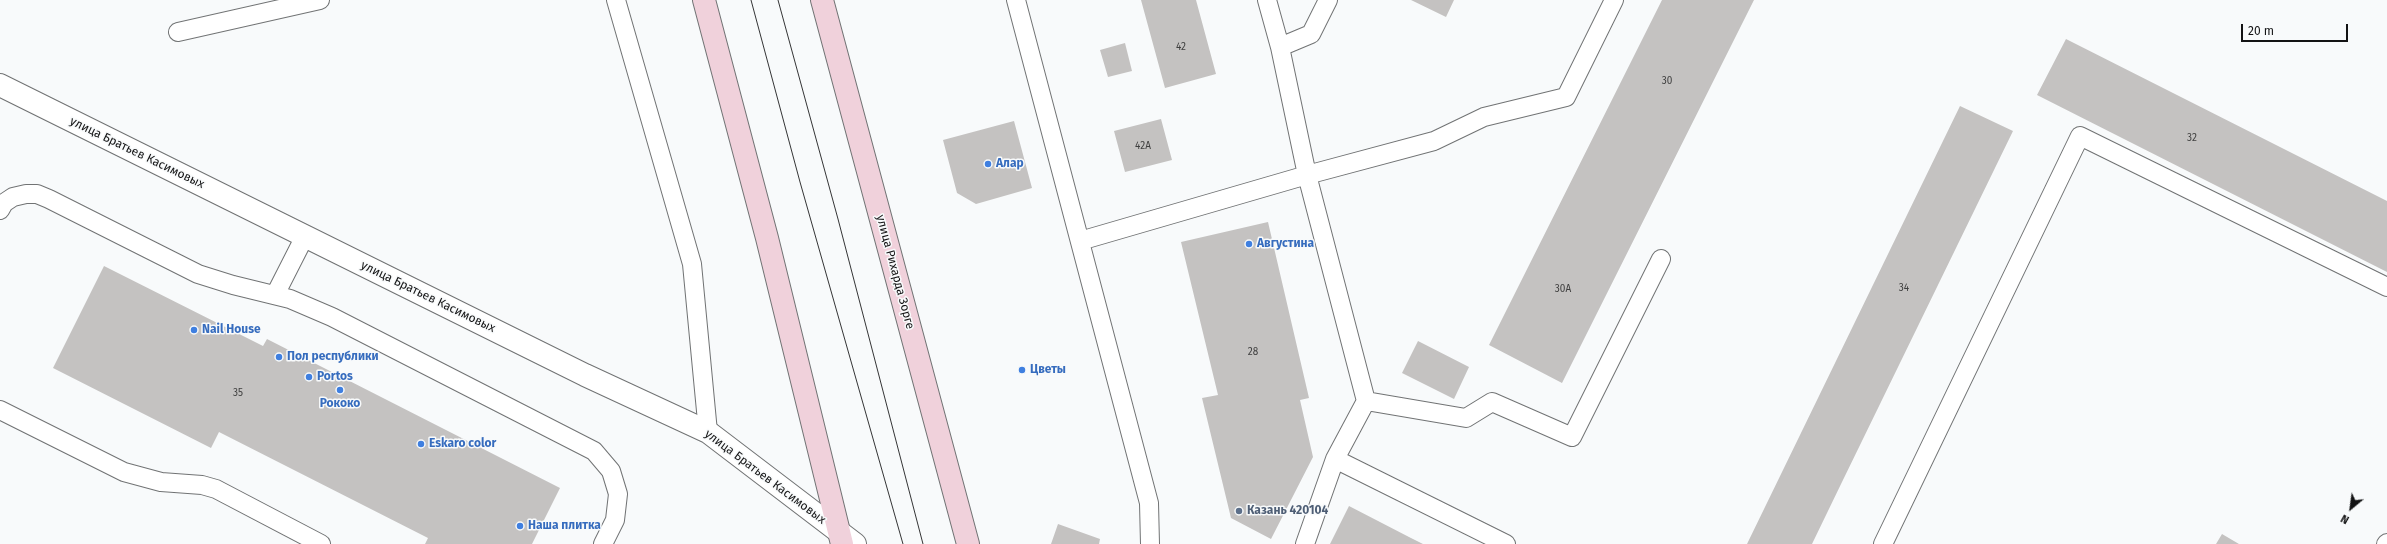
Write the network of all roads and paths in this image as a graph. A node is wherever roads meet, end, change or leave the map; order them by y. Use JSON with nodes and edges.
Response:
{"nodes":[{"id":1,"x":320,"y":0,"type":"edge"},
{"id":2,"x":616,"y":0,"type":"edge"},
{"id":3,"x":704,"y":0,"type":"edge"},
{"id":4,"x":822,"y":0,"type":"edge"},
{"id":5,"x":1016,"y":0,"type":"edge"},
{"id":6,"x":1267,"y":0,"type":"edge"},
{"id":7,"x":1328,"y":0,"type":"edge"},
{"id":8,"x":1614,"y":0,"type":"edge"},
{"id":9,"x":178,"y":32,"type":"dead end"},
{"id":10,"x":1280,"y":47,"type":"junction"},
{"id":11,"x":0,"y":85,"type":"edge"},
{"id":12,"x":1307,"y":175,"type":"junction"},
{"id":13,"x":0,"y":210,"type":"edge"},
{"id":14,"x":305,"y":236,"type":"junction"},
{"id":15,"x":1080,"y":241,"type":"junction"},
{"id":16,"x":1661,"y":259,"type":"dead end"},
{"id":17,"x":2387,"y":287,"type":"edge"},
{"id":18,"x":275,"y":295,"type":"junction"},
{"id":19,"x":1366,"y":401,"type":"junction"},
{"id":20,"x":0,"y":410,"type":"edge"},
{"id":21,"x":708,"y":432,"type":"junction"},
{"id":22,"x":1335,"y":459,"type":"junction"},
{"id":23,"x":845,"y":540,"type":"edge"},
{"id":24,"x":321,"y":544,"type":"edge"},
{"id":25,"x":603,"y":544,"type":"edge"},
{"id":26,"x":968,"y":544,"type":"edge"},
{"id":27,"x":1150,"y":544,"type":"edge"},
{"id":28,"x":1305,"y":544,"type":"edge"},
{"id":29,"x":1506,"y":544,"type":"edge"},
{"id":30,"x":1883,"y":544,"type":"edge"}],
"edges":[{"from":1,"to":9,"type":"lane"},
{"from":2,"to":21,"type":"lane"},
{"from":3,"to":23,"type":"main road"},
{"from":4,"to":26,"type":"main road","name":"улица Рихарда Зорге"},
{"from":5,"to":15,"type":"lane"},
{"from":6,"to":10,"type":"lane"},
{"from":7,"to":10,"type":"lane"},
{"from":8,"to":12,"type":"lane"},
{"from":10,"to":12,"type":"lane"},
{"from":11,"to":14,"type":"street","name":"улица Братьев Касимовых"},
{"from":12,"to":15,"type":"lane"},
{"from":12,"to":19,"type":"lane"},
{"from":13,"to":18,"type":"lane"},
{"from":14,"to":18,"type":"lane"},
{"from":14,"to":21,"type":"street","name":"улица Братьев Касимовых"},
{"from":15,"to":27,"type":"lane"},
{"from":16,"to":19,"type":"lane"},
{"from":17,"to":30,"type":"lane"},
{"from":18,"to":25,"type":"lane"},
{"from":19,"to":22,"type":"lane"},
{"from":20,"to":24,"type":"lane"},
{"from":21,"to":23,"type":"street","name":"улица Братьев Касимовых"},
{"from":22,"to":28,"type":"lane"},
{"from":22,"to":29,"type":"lane"}]}
